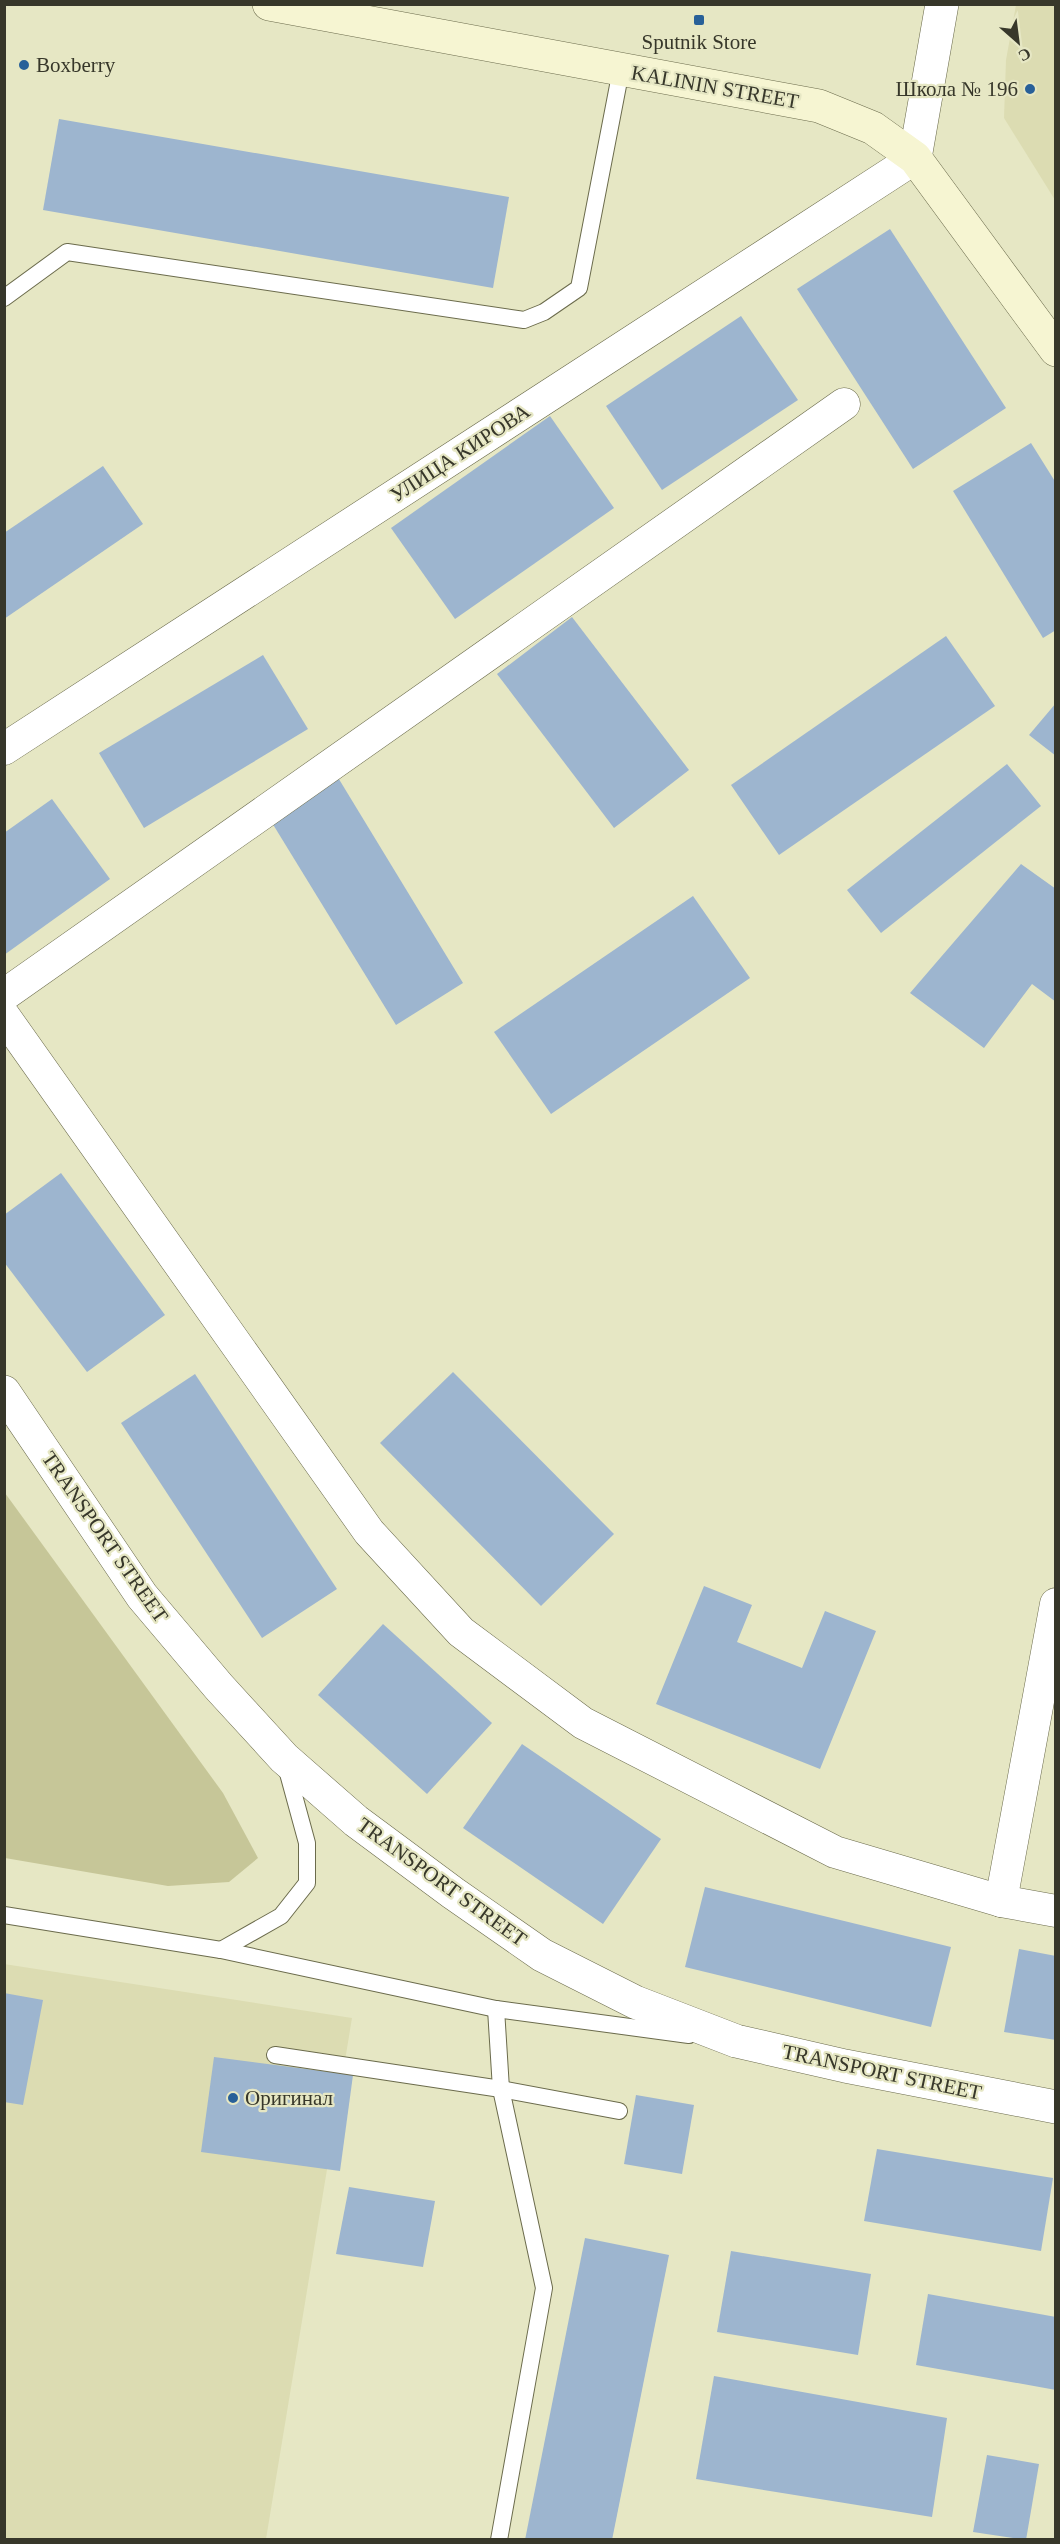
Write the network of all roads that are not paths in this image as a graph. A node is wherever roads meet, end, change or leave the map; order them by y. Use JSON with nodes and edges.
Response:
{"nodes":[{"id":1,"x":269,"y":4,"type":"edge"},
{"id":2,"x":942,"y":4,"type":"edge"},
{"id":3,"x":621,"y":70,"type":"junction"},
{"id":4,"x":915,"y":158,"type":"junction"},
{"id":5,"x":4,"y":298,"type":"edge"},
{"id":6,"x":1056,"y":350,"type":"edge"},
{"id":7,"x":844,"y":404,"type":"dead end"},
{"id":8,"x":4,"y":749,"type":"edge"},
{"id":9,"x":4,"y":995,"type":"edge"},
{"id":10,"x":4,"y":1016,"type":"edge"},
{"id":11,"x":4,"y":1392,"type":"edge"},
{"id":12,"x":1056,"y":1604,"type":"edge"},
{"id":13,"x":284,"y":1758,"type":"junction"},
{"id":14,"x":1000,"y":1901,"type":"junction"},
{"id":15,"x":1056,"y":1911,"type":"edge"},
{"id":16,"x":4,"y":1916,"type":"edge"},
{"id":17,"x":221,"y":1950,"type":"junction"},
{"id":18,"x":496,"y":2009,"type":"junction"},
{"id":19,"x":736,"y":2041,"type":"junction"},
{"id":20,"x":275,"y":2055,"type":"dead end"},
{"id":21,"x":501,"y":2090,"type":"junction"},
{"id":22,"x":1056,"y":2107,"type":"edge"},
{"id":23,"x":619,"y":2111,"type":"dead end"},
{"id":24,"x":499,"y":2540,"type":"edge"}],
"edges":[{"from":1,"to":3,"type":"main road","name":"KALININ STREET"},
{"from":2,"to":4,"type":"street"},
{"from":3,"to":4,"type":"main road","name":"KALININ STREET"},
{"from":3,"to":5,"type":"lane"},
{"from":4,"to":6,"type":"main road","name":"KALININ STREET"},
{"from":4,"to":8,"type":"street","name":"УЛИЦА КИРОВА"},
{"from":7,"to":9,"type":"street"},
{"from":10,"to":14,"type":"street"},
{"from":11,"to":13,"type":"street","name":"TRANSPORT STREET"},
{"from":12,"to":14,"type":"street"},
{"from":13,"to":17,"type":"lane"},
{"from":13,"to":19,"type":"street","name":"TRANSPORT STREET"},
{"from":14,"to":15,"type":"street"},
{"from":16,"to":17,"type":"lane"},
{"from":17,"to":18,"type":"lane"},
{"from":18,"to":19,"type":"lane"},
{"from":18,"to":21,"type":"lane"},
{"from":19,"to":22,"type":"street","name":"TRANSPORT STREET"},
{"from":20,"to":21,"type":"lane"},
{"from":21,"to":23,"type":"lane"},
{"from":21,"to":24,"type":"lane"}]}
